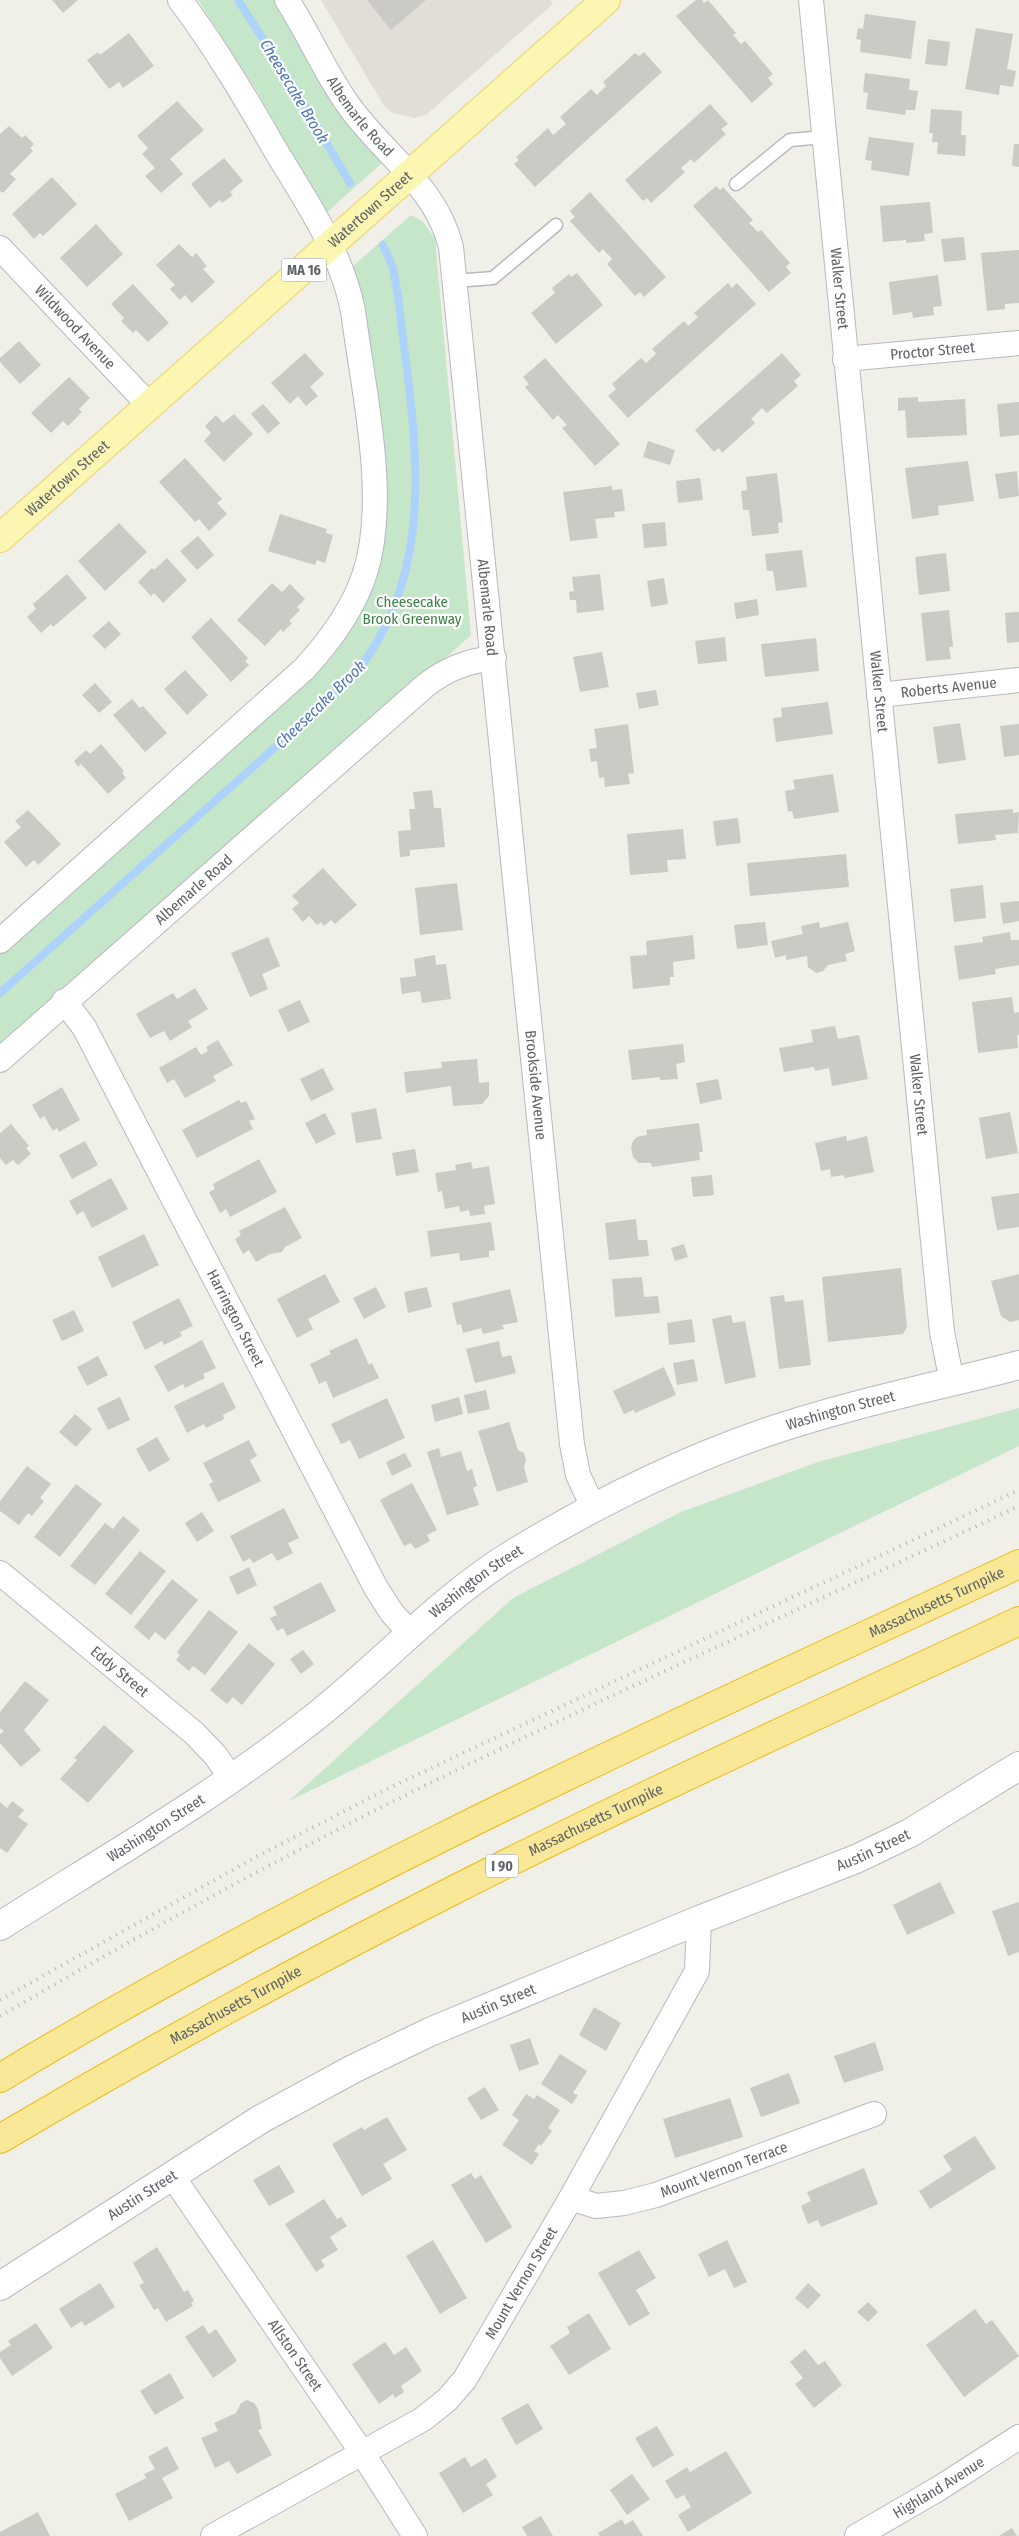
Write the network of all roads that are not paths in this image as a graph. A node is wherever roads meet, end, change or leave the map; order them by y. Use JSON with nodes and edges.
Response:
{"nodes":[{"id":1,"x":180,"y":0,"type":"edge"},
{"id":2,"x":287,"y":0,"type":"edge"},
{"id":3,"x":606,"y":0,"type":"edge"},
{"id":4,"x":811,"y":0,"type":"edge"},
{"id":5,"x":824,"y":137,"type":"junction"},
{"id":6,"x":410,"y":175,"type":"junction"},
{"id":7,"x":736,"y":184,"type":"dead end"},
{"id":8,"x":556,"y":225,"type":"dead end"},
{"id":9,"x":329,"y":246,"type":"junction"},
{"id":10,"x":0,"y":248,"type":"edge"},
{"id":11,"x":456,"y":280,"type":"junction"},
{"id":12,"x":1019,"y":343,"type":"edge"},
{"id":13,"x":846,"y":359,"type":"junction"},
{"id":14,"x":150,"y":406,"type":"junction"},
{"id":15,"x":0,"y":538,"type":"edge"},
{"id":16,"x":494,"y":658,"type":"junction"},
{"id":17,"x":1019,"y":680,"type":"edge"},
{"id":18,"x":878,"y":695,"type":"junction"},
{"id":19,"x":0,"y":941,"type":"edge"},
{"id":20,"x":64,"y":1002,"type":"junction"},
{"id":21,"x":0,"y":1060,"type":"edge"},
{"id":22,"x":1019,"y":1365,"type":"edge"},
{"id":23,"x":952,"y":1382,"type":"junction"},
{"id":24,"x":594,"y":1509,"type":"junction"},
{"id":25,"x":1019,"y":1564,"type":"edge"},
{"id":26,"x":0,"y":1573,"type":"edge"},
{"id":27,"x":1019,"y":1621,"type":"edge"},
{"id":28,"x":411,"y":1634,"type":"junction"},
{"id":29,"x":1019,"y":1766,"type":"edge"},
{"id":30,"x":231,"y":1778,"type":"junction"},
{"id":31,"x":699,"y":1920,"type":"junction"},
{"id":32,"x":0,"y":1926,"type":"edge"},
{"id":33,"x":0,"y":2078,"type":"edge"},
{"id":34,"x":874,"y":2114,"type":"dead end"},
{"id":35,"x":0,"y":2140,"type":"edge"},
{"id":36,"x":172,"y":2177,"type":"junction"},
{"id":37,"x":570,"y":2198,"type":"junction"},
{"id":38,"x":0,"y":2286,"type":"edge"},
{"id":39,"x":1019,"y":2438,"type":"edge"},
{"id":40,"x":362,"y":2454,"type":"junction"},
{"id":41,"x":213,"y":2536,"type":"edge"},
{"id":42,"x":415,"y":2536,"type":"edge"},
{"id":43,"x":857,"y":2536,"type":"edge"}],
"edges":[{"from":1,"to":9,"type":"street"},
{"from":2,"to":6,"type":"street","name":"Albemarle Road"},
{"from":3,"to":6,"type":"main road","name":"Watertown Street","number":"MA 16"},
{"from":4,"to":5,"type":"street","name":"Walker Street"},
{"from":5,"to":7,"type":"lane"},
{"from":5,"to":13,"type":"street","name":"Walker Street"},
{"from":6,"to":9,"type":"main road","name":"Watertown Street","number":"MA 16"},
{"from":6,"to":11,"type":"street","name":"Albemarle Road"},
{"from":8,"to":11,"type":"lane"},
{"from":9,"to":14,"type":"main road","name":"Watertown Street","number":"MA 16"},
{"from":9,"to":19,"type":"street"},
{"from":10,"to":14,"type":"street","name":"Wildwood Avenue"},
{"from":11,"to":16,"type":"street","name":"Albemarle Road"},
{"from":12,"to":13,"type":"street","name":"Proctor Street"},
{"from":13,"to":18,"type":"street","name":"Walker Street"},
{"from":14,"to":15,"type":"main road","name":"Watertown Street","number":"MA 16"},
{"from":16,"to":20,"type":"street","name":"Albemarle Road"},
{"from":16,"to":24,"type":"street","name":"Brookside Avenue"},
{"from":17,"to":18,"type":"street","name":"Roberts Avenue"},
{"from":18,"to":23,"type":"street","name":"Walker Street"},
{"from":20,"to":21,"type":"street","name":"Albemarle Road"},
{"from":20,"to":28,"type":"street","name":"Harrington Street"},
{"from":22,"to":23,"type":"main road","name":"Washington Street"},
{"from":23,"to":24,"type":"main road","name":"Washington Street"},
{"from":24,"to":28,"type":"main road","name":"Washington Street"},
{"from":25,"to":33,"type":"highway","name":"Massachusetts Turnpike"},
{"from":26,"to":30,"type":"street","name":"Eddy Street"},
{"from":27,"to":35,"type":"highway","name":"Massachusetts Turnpike","number":"I 90"},
{"from":28,"to":30,"type":"main road","name":"Washington Street"},
{"from":29,"to":31,"type":"main road","name":"Austin Street"},
{"from":30,"to":32,"type":"main road","name":"Washington Street"},
{"from":31,"to":36,"type":"main road","name":"Austin Street"},
{"from":31,"to":37,"type":"street","name":"Mount Vernon Street"},
{"from":34,"to":37,"type":"street","name":"Mount Vernon Terrace"},
{"from":36,"to":38,"type":"main road","name":"Austin Street"},
{"from":36,"to":40,"type":"street","name":"Allston Street"},
{"from":37,"to":40,"type":"street","name":"Mount Vernon Street"},
{"from":39,"to":43,"type":"street","name":"Highland Avenue"},
{"from":40,"to":41,"type":"street","name":"Mount Vernon Street"},
{"from":40,"to":42,"type":"street","name":"Allston Street"}]}
